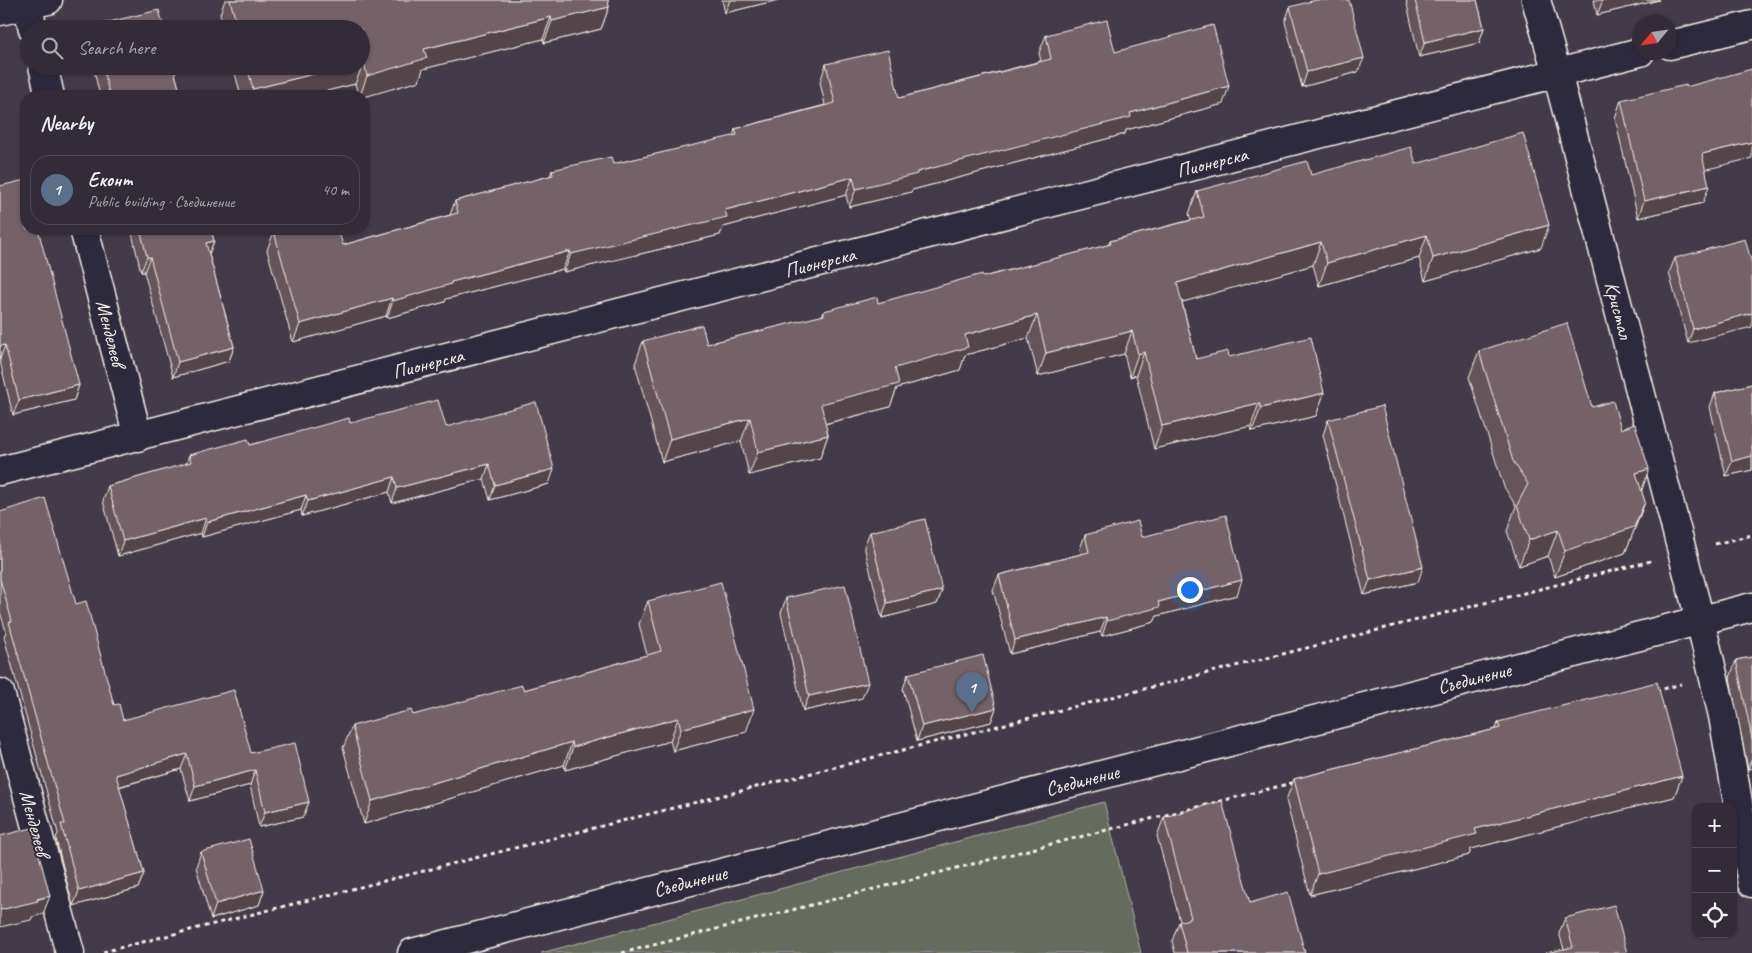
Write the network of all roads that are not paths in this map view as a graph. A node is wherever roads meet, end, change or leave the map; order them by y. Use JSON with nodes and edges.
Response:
{"nodes":[{"id":1,"x":1536,"y":0,"type":"edge"},
{"id":2,"x":0,"y":11,"type":"edge"},
{"id":3,"x":36,"y":11,"type":"edge"},
{"id":4,"x":1752,"y":25,"type":"edge"},
{"id":5,"x":1677,"y":43,"type":"edge"},
{"id":6,"x":1632,"y":54,"type":"edge"},
{"id":7,"x":1558,"y":73,"type":"junction"},
{"id":8,"x":45,"y":75,"type":"edge"},
{"id":9,"x":49,"y":90,"type":"edge"},
{"id":10,"x":86,"y":235,"type":"edge"},
{"id":11,"x":138,"y":438,"type":"junction"},
{"id":12,"x":0,"y":471,"type":"edge"},
{"id":13,"x":1752,"y":607,"type":"edge"},
{"id":14,"x":1700,"y":620,"type":"junction"},
{"id":15,"x":0,"y":693,"type":"edge"},
{"id":16,"x":1752,"y":883,"type":"edge"},
{"id":17,"x":70,"y":953,"type":"edge"},
{"id":18,"x":412,"y":953,"type":"edge"}],
"edges":[{"from":1,"to":7,"type":"street","name":"Кристал"},
{"from":2,"to":3,"type":"street"},
{"from":4,"to":5,"type":"street"},
{"from":6,"to":7,"type":"street","name":"Пионерска"},
{"from":7,"to":11,"type":"street","name":"Пионерска"},
{"from":7,"to":14,"type":"street","name":"Кристал"},
{"from":8,"to":9,"type":"street"},
{"from":10,"to":11,"type":"street","name":"Менделеев"},
{"from":11,"to":12,"type":"street","name":"Пионерска"},
{"from":13,"to":14,"type":"street","name":"Съединение"},
{"from":14,"to":16,"type":"street","name":"Кристал"},
{"from":14,"to":18,"type":"street","name":"Съединение"},
{"from":15,"to":17,"type":"street","name":"Менделеев"}]}
